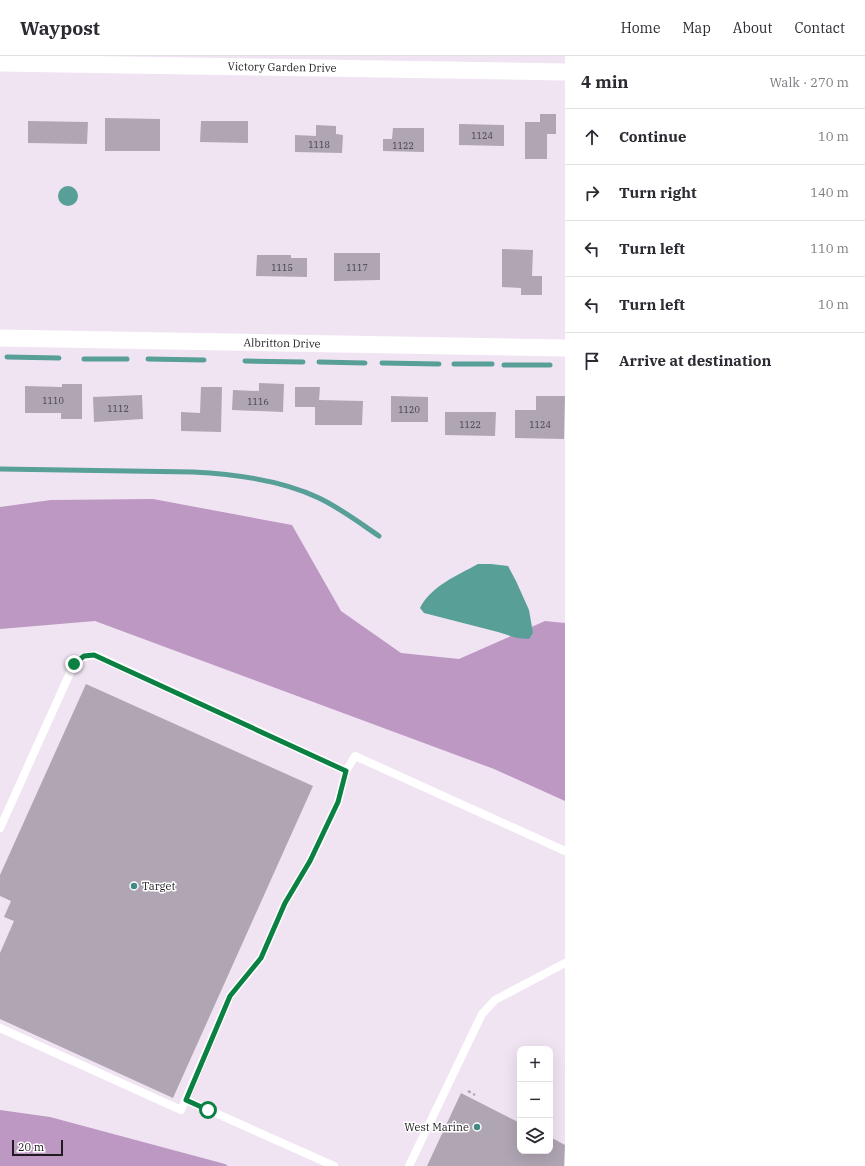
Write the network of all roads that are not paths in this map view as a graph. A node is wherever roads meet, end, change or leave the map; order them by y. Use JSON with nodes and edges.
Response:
{"nodes":[{"id":1,"x":0,"y":63,"type":"edge"},
{"id":2,"x":565,"y":72,"type":"edge"},
{"id":3,"x":0,"y":338,"type":"edge"},
{"id":4,"x":565,"y":348,"type":"edge"},
{"id":5,"x":346,"y":771,"type":"junction"},
{"id":6,"x":0,"y":828,"type":"edge"},
{"id":7,"x":565,"y":850,"type":"edge"},
{"id":8,"x":565,"y":963,"type":"edge"},
{"id":9,"x":0,"y":1028,"type":"edge"},
{"id":10,"x":186,"y":1100,"type":"junction"},
{"id":11,"x":334,"y":1166,"type":"edge"},
{"id":12,"x":409,"y":1166,"type":"edge"}],
"edges":[{"from":1,"to":2,"type":"street","name":"Victory Garden Drive"},
{"from":3,"to":4,"type":"street","name":"Albritton Drive"},
{"from":5,"to":6,"type":"lane"},
{"from":5,"to":7,"type":"lane"},
{"from":5,"to":10,"type":"lane"},
{"from":8,"to":12,"type":"lane"},
{"from":9,"to":10,"type":"lane"},
{"from":10,"to":11,"type":"lane"}]}
